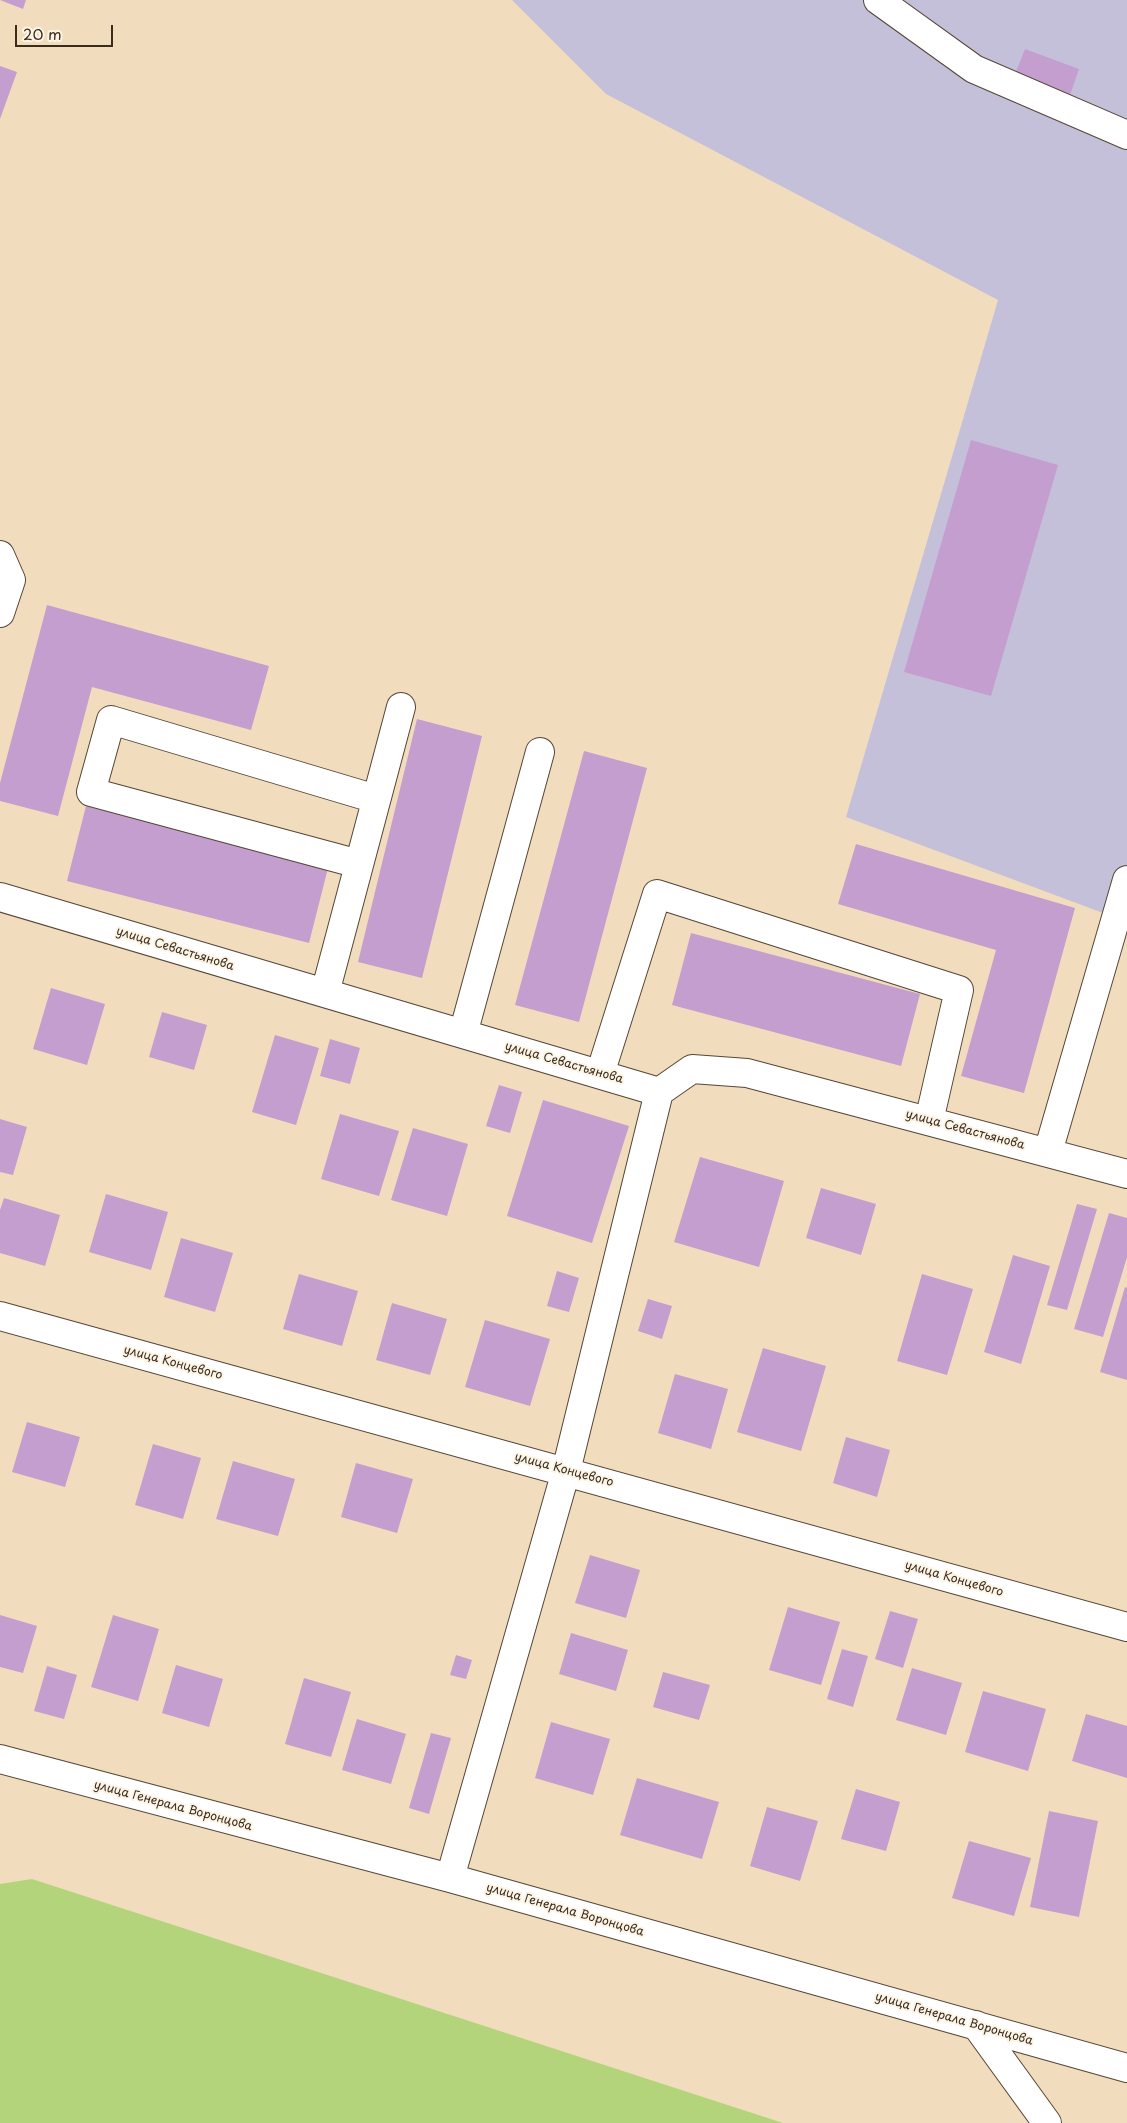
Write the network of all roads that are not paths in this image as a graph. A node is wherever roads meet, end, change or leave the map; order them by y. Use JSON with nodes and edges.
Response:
{"nodes":[{"id":1,"x":878,"y":0,"type":"edge"},
{"id":2,"x":1127,"y":135,"type":"edge"},
{"id":3,"x":0,"y":555,"type":"edge"},
{"id":4,"x":0,"y":613,"type":"edge"},
{"id":5,"x":401,"y":707,"type":"dead end"},
{"id":6,"x":540,"y":752,"type":"dead end"},
{"id":7,"x":376,"y":799,"type":"junction"},
{"id":8,"x":359,"y":864,"type":"junction"},
{"id":9,"x":1127,"y":880,"type":"edge"},
{"id":10,"x":0,"y":897,"type":"edge"},
{"id":11,"x":325,"y":993,"type":"junction"},
{"id":12,"x":463,"y":1034,"type":"junction"},
{"id":13,"x":600,"y":1074,"type":"junction"},
{"id":14,"x":659,"y":1092,"type":"junction"},
{"id":15,"x":929,"y":1121,"type":"junction"},
{"id":16,"x":1048,"y":1152,"type":"junction"},
{"id":17,"x":1127,"y":1174,"type":"edge"},
{"id":18,"x":0,"y":1316,"type":"edge"},
{"id":19,"x":566,"y":1471,"type":"junction"},
{"id":20,"x":1127,"y":1628,"type":"edge"},
{"id":21,"x":0,"y":1760,"type":"edge"},
{"id":22,"x":450,"y":1878,"type":"junction"},
{"id":23,"x":976,"y":2025,"type":"junction"},
{"id":24,"x":1127,"y":2068,"type":"edge"},
{"id":25,"x":1047,"y":2123,"type":"edge"}],
"edges":[{"from":1,"to":2,"type":"street"},
{"from":3,"to":4,"type":"street"},
{"from":5,"to":7,"type":"street"},
{"from":6,"to":12,"type":"street"},
{"from":7,"to":8,"type":"street"},
{"from":7,"to":8,"type":"street"},
{"from":8,"to":11,"type":"street"},
{"from":9,"to":16,"type":"street"},
{"from":10,"to":11,"type":"street","name":"улица Севастьянова"},
{"from":11,"to":12,"type":"street","name":"улица Севастьянова"},
{"from":12,"to":13,"type":"street","name":"улица Севастьянова"},
{"from":13,"to":14,"type":"street","name":"улица Севастьянова"},
{"from":13,"to":15,"type":"street"},
{"from":14,"to":15,"type":"street","name":"улица Севастьянова"},
{"from":14,"to":19,"type":"street"},
{"from":15,"to":16,"type":"street","name":"улица Севастьянова"},
{"from":16,"to":17,"type":"street","name":"улица Севастьянова"},
{"from":18,"to":19,"type":"street","name":"улица Концевого"},
{"from":19,"to":20,"type":"street","name":"улица Концевого"},
{"from":19,"to":22,"type":"street"},
{"from":21,"to":22,"type":"street","name":"улица Генерала Воронцова"},
{"from":22,"to":23,"type":"street","name":"улица Генерала Воронцова"},
{"from":23,"to":24,"type":"street","name":"улица Генерала Воронцова"},
{"from":23,"to":25,"type":"street"}]}
